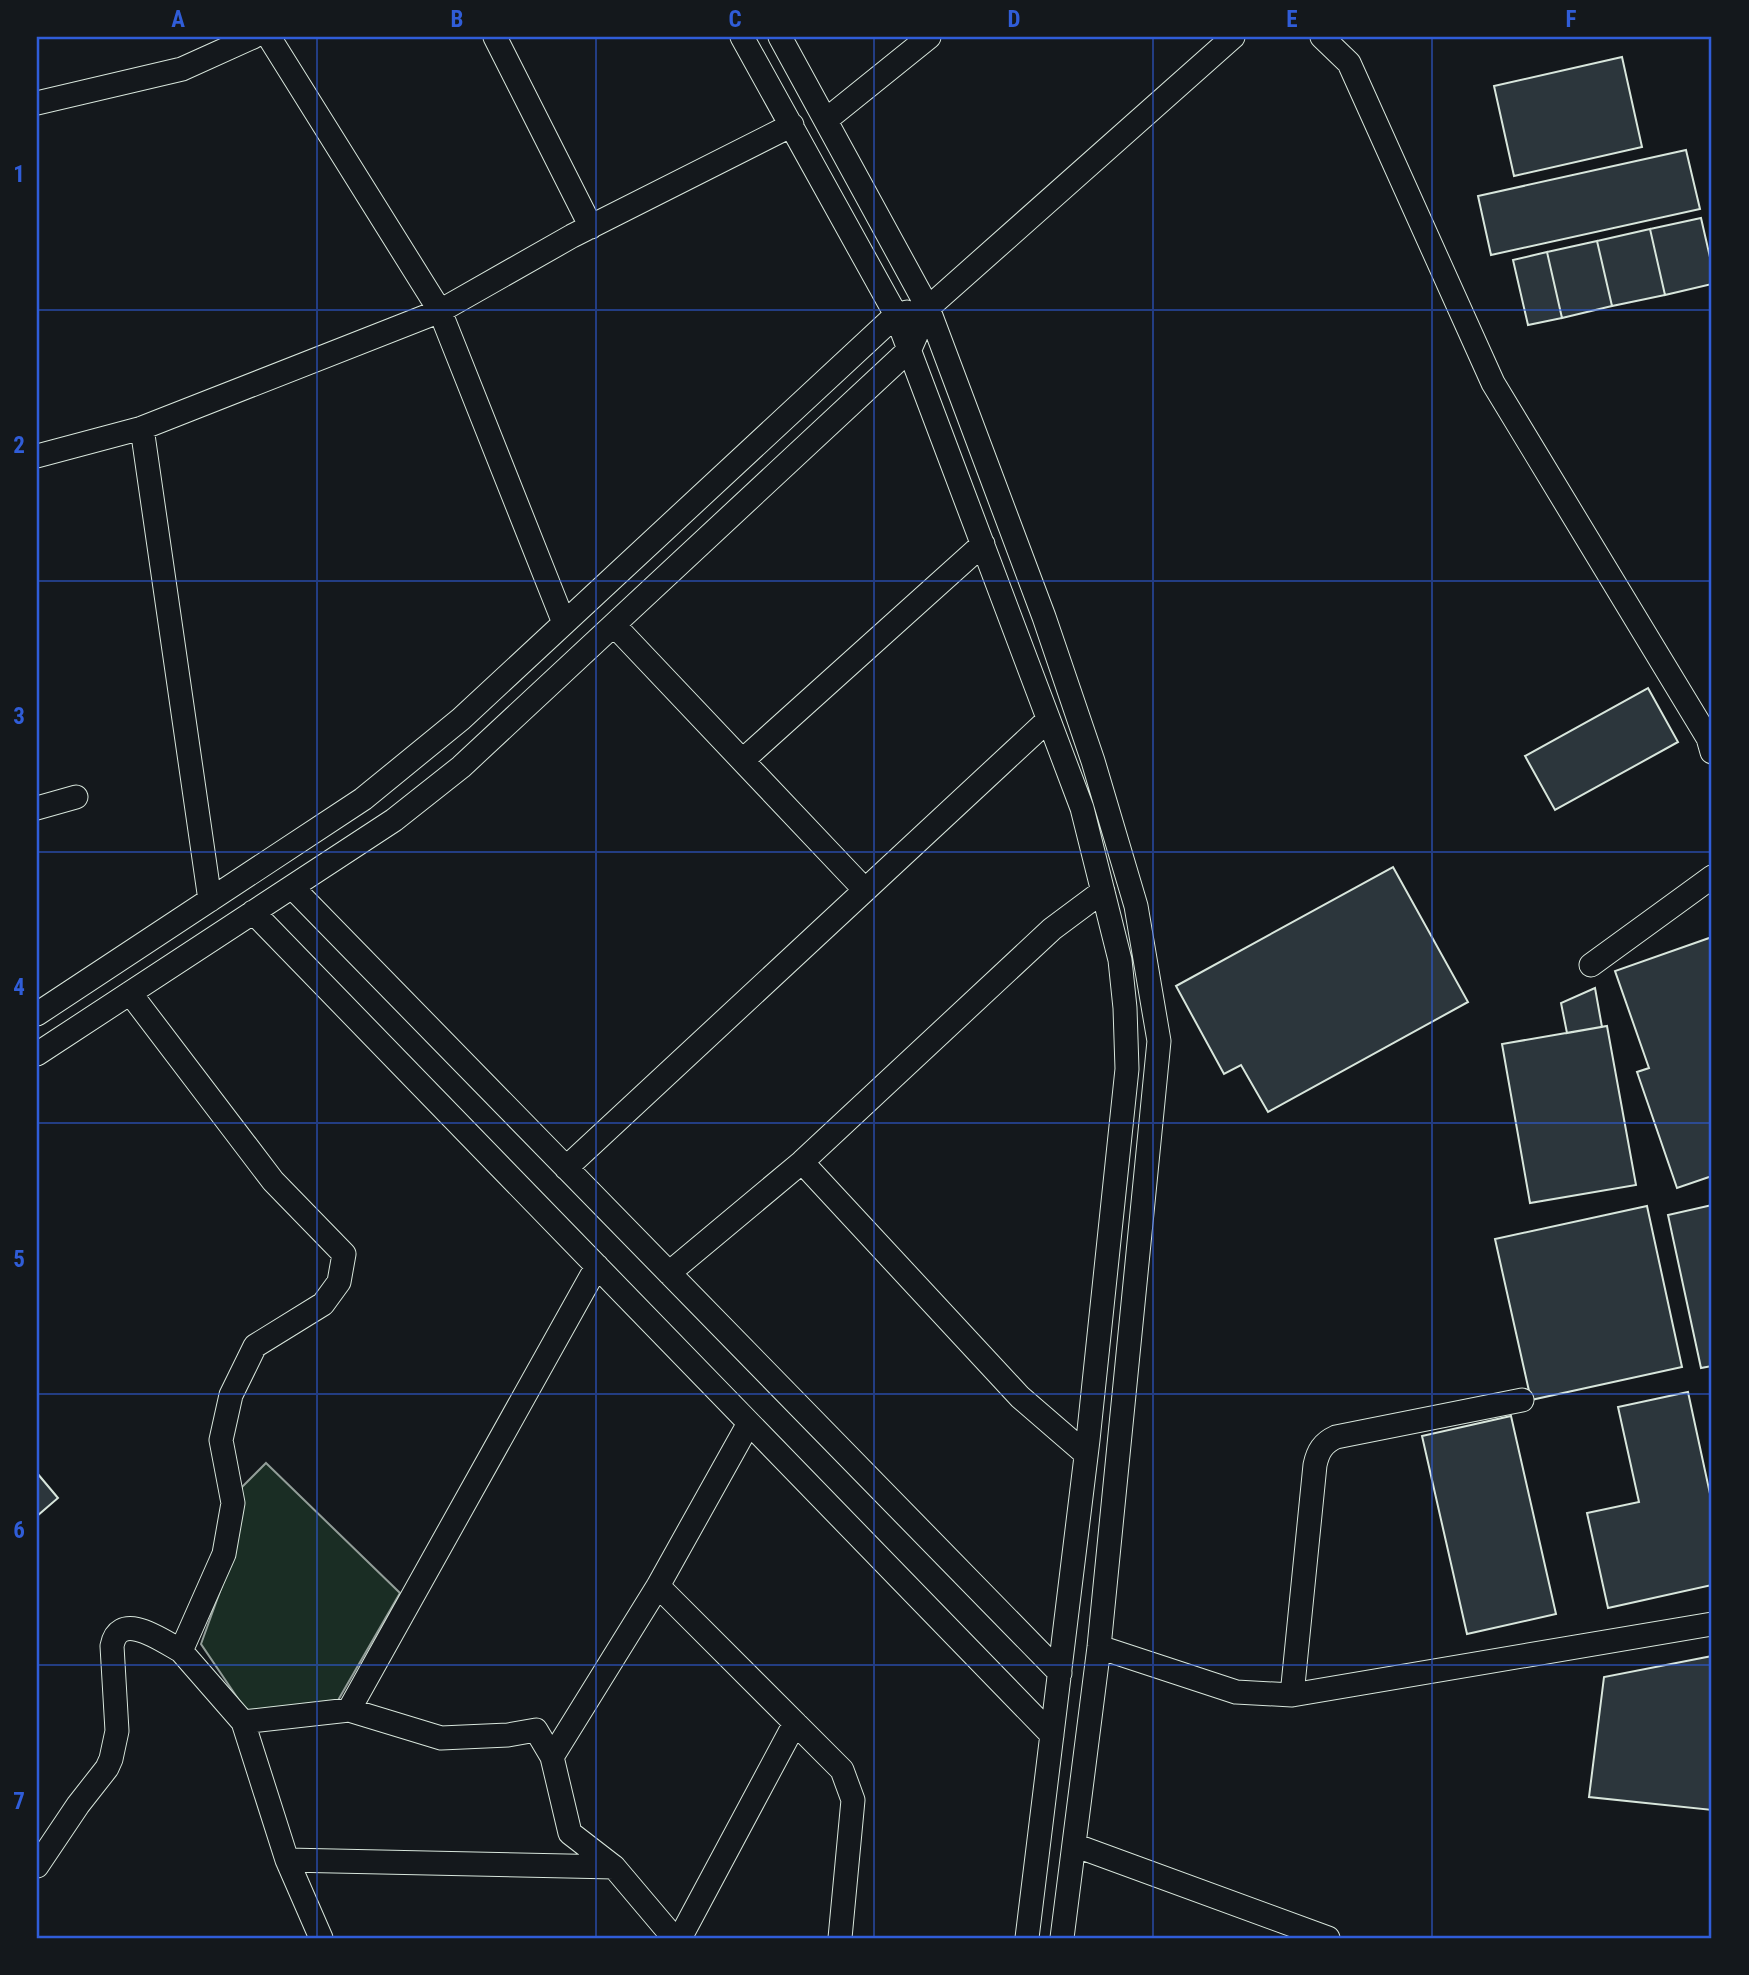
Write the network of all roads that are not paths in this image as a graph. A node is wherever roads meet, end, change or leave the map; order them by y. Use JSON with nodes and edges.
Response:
{"nodes":[{"id":1,"x":253,"y":37,"type":"edge"},
{"id":2,"x":269,"y":37,"type":"edge"},
{"id":3,"x":495,"y":37,"type":"edge"},
{"id":4,"x":742,"y":37,"type":"edge"},
{"id":5,"x":780,"y":37,"type":"edge"},
{"id":6,"x":929,"y":37,"type":"edge"},
{"id":7,"x":1233,"y":37,"type":"edge"},
{"id":8,"x":1322,"y":37,"type":"edge"},
{"id":9,"x":37,"y":103,"type":"edge"},
{"id":10,"x":826,"y":120,"type":"junction"},
{"id":11,"x":792,"y":125,"type":"junction"},
{"id":12,"x":591,"y":227,"type":"junction"},
{"id":13,"x":928,"y":308,"type":"junction"},
{"id":14,"x":440,"y":311,"type":"junction"},
{"id":15,"x":896,"y":315,"type":"junction"},
{"id":16,"x":910,"y":349,"type":"junction"},
{"id":17,"x":142,"y":428,"type":"junction"},
{"id":18,"x":37,"y":456,"type":"edge"},
{"id":19,"x":983,"y":544,"type":"junction"},
{"id":20,"x":564,"y":623,"type":"junction"},
{"id":21,"x":614,"y":625,"type":"junction"},
{"id":22,"x":1048,"y":720,"type":"junction"},
{"id":23,"x":1712,"y":752,"type":"edge"},
{"id":24,"x":743,"y":760,"type":"junction"},
{"id":25,"x":76,"y":797,"type":"dead end"},
{"id":26,"x":37,"y":808,"type":"edge"},
{"id":27,"x":1712,"y":877,"type":"edge"},
{"id":28,"x":292,"y":887,"type":"junction"},
{"id":29,"x":865,"y":890,"type":"junction"},
{"id":30,"x":1103,"y":891,"type":"junction"},
{"id":31,"x":210,"y":900,"type":"junction"},
{"id":32,"x":253,"y":912,"type":"junction"},
{"id":33,"x":1591,"y":965,"type":"dead end"},
{"id":34,"x":130,"y":993,"type":"junction"},
{"id":35,"x":37,"y":1014,"type":"edge"},
{"id":36,"x":37,"y":1054,"type":"edge"},
{"id":37,"x":802,"y":1162,"type":"junction"},
{"id":38,"x":566,"y":1168,"type":"junction"},
{"id":39,"x":597,"y":1266,"type":"junction"},
{"id":40,"x":669,"y":1273,"type":"junction"},
{"id":41,"x":1522,"y":1400,"type":"dead end"},
{"id":42,"x":750,"y":1423,"type":"junction"},
{"id":43,"x":1086,"y":1454,"type":"junction"},
{"id":44,"x":658,"y":1586,"type":"junction"},
{"id":45,"x":1712,"y":1624,"type":"edge"},
{"id":46,"x":1099,"y":1647,"type":"junction"},
{"id":47,"x":181,"y":1651,"type":"junction"},
{"id":48,"x":1060,"y":1673,"type":"junction"},
{"id":49,"x":1292,"y":1695,"type":"junction"},
{"id":50,"x":349,"y":1710,"type":"junction"},
{"id":51,"x":243,"y":1722,"type":"junction"},
{"id":52,"x":795,"y":1723,"type":"junction"},
{"id":53,"x":1052,"y":1735,"type":"junction"},
{"id":54,"x":552,"y":1757,"type":"junction"},
{"id":55,"x":1074,"y":1845,"type":"junction"},
{"id":56,"x":287,"y":1860,"type":"junction"},
{"id":57,"x":37,"y":1866,"type":"edge"},
{"id":58,"x":614,"y":1867,"type":"junction"},
{"id":59,"x":321,"y":1938,"type":"edge"},
{"id":60,"x":674,"y":1938,"type":"edge"},
{"id":61,"x":680,"y":1938,"type":"edge"},
{"id":62,"x":840,"y":1938,"type":"edge"},
{"id":63,"x":1027,"y":1938,"type":"edge"},
{"id":64,"x":1062,"y":1938,"type":"edge"},
{"id":65,"x":1328,"y":1938,"type":"edge"}],
"edges":[{"from":1,"to":9,"type":"street"},
{"from":2,"to":14,"type":"street"},
{"from":3,"to":12,"type":"street"},
{"from":4,"to":11,"type":"street"},
{"from":5,"to":10,"type":"street"},
{"from":6,"to":10,"type":"street"},
{"from":7,"to":13,"type":"street"},
{"from":8,"to":23,"type":"street"},
{"from":10,"to":13,"type":"street"},
{"from":11,"to":12,"type":"street"},
{"from":11,"to":15,"type":"street"},
{"from":12,"to":14,"type":"street"},
{"from":13,"to":15,"type":"street"},
{"from":13,"to":16,"type":"street"},
{"from":13,"to":46,"type":"street"},
{"from":14,"to":17,"type":"street"},
{"from":14,"to":20,"type":"street"},
{"from":15,"to":16,"type":"street"},
{"from":15,"to":20,"type":"street"},
{"from":16,"to":19,"type":"street"},
{"from":16,"to":21,"type":"street"},
{"from":17,"to":18,"type":"street"},
{"from":17,"to":31,"type":"street"},
{"from":19,"to":22,"type":"street"},
{"from":19,"to":24,"type":"street"},
{"from":20,"to":31,"type":"street"},
{"from":21,"to":24,"type":"street"},
{"from":21,"to":28,"type":"street"},
{"from":22,"to":29,"type":"street"},
{"from":22,"to":30,"type":"street"},
{"from":24,"to":29,"type":"street"},
{"from":25,"to":26,"type":"street"},
{"from":27,"to":33,"type":"street"},
{"from":28,"to":32,"type":"street"},
{"from":28,"to":38,"type":"street"},
{"from":29,"to":38,"type":"street"},
{"from":30,"to":37,"type":"street"},
{"from":30,"to":43,"type":"street"},
{"from":31,"to":35,"type":"street"},
{"from":32,"to":34,"type":"street"},
{"from":32,"to":39,"type":"street"},
{"from":34,"to":36,"type":"street"},
{"from":34,"to":47,"type":"street"},
{"from":37,"to":40,"type":"street"},
{"from":37,"to":43,"type":"street"},
{"from":38,"to":40,"type":"street"},
{"from":39,"to":42,"type":"street"},
{"from":39,"to":50,"type":"street"},
{"from":40,"to":48,"type":"street"},
{"from":41,"to":49,"type":"street"},
{"from":42,"to":44,"type":"street"},
{"from":42,"to":53,"type":"street"},
{"from":43,"to":48,"type":"street"},
{"from":44,"to":52,"type":"street"},
{"from":44,"to":54,"type":"street"},
{"from":45,"to":49,"type":"street"},
{"from":46,"to":49,"type":"street"},
{"from":46,"to":55,"type":"street"},
{"from":47,"to":51,"type":"street"},
{"from":47,"to":57,"type":"street"},
{"from":48,"to":53,"type":"street"},
{"from":50,"to":51,"type":"street"},
{"from":50,"to":54,"type":"street"},
{"from":51,"to":56,"type":"street"},
{"from":52,"to":61,"type":"street"},
{"from":52,"to":62,"type":"street"},
{"from":53,"to":63,"type":"street"},
{"from":54,"to":58,"type":"street"},
{"from":55,"to":64,"type":"street"},
{"from":55,"to":65,"type":"street"},
{"from":56,"to":58,"type":"street"},
{"from":56,"to":59,"type":"street"},
{"from":58,"to":60,"type":"street"}]}
